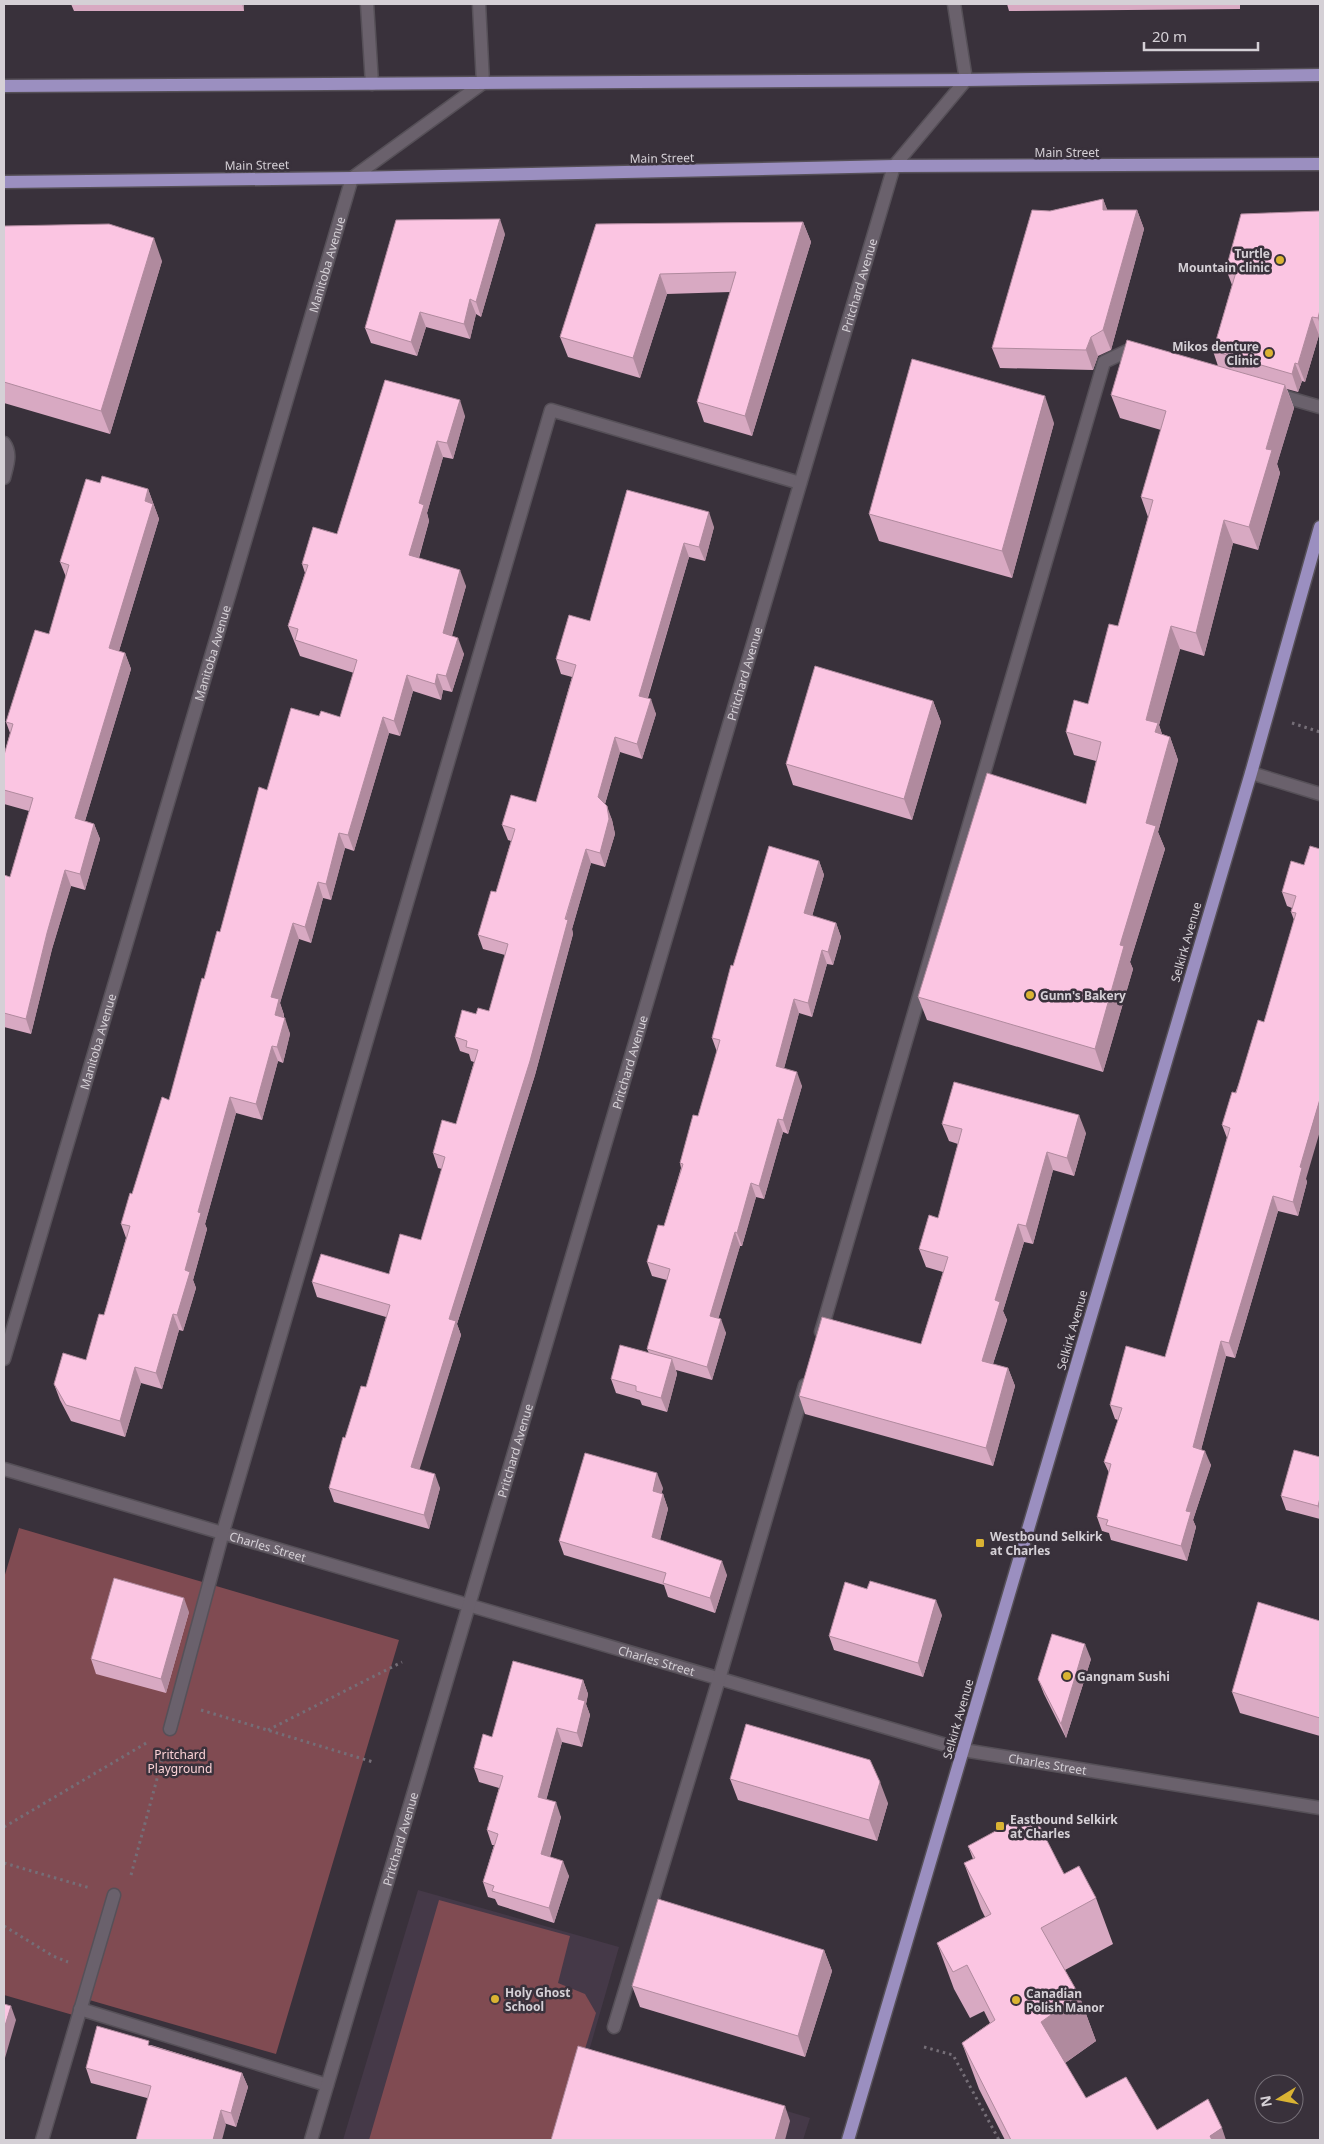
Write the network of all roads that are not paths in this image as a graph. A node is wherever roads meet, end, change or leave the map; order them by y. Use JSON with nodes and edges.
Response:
{"nodes":[{"id":1,"x":367,"y":4,"type":"edge"},
{"id":2,"x":479,"y":4,"type":"edge"},
{"id":3,"x":954,"y":4,"type":"edge"},
{"id":4,"x":1320,"y":75,"type":"edge"},
{"id":5,"x":966,"y":80,"type":"junction"},
{"id":6,"x":483,"y":83,"type":"junction"},
{"id":7,"x":372,"y":84,"type":"junction"},
{"id":8,"x":4,"y":86,"type":"edge"},
{"id":9,"x":1320,"y":164,"type":"edge"},
{"id":10,"x":894,"y":166,"type":"junction"},
{"id":11,"x":352,"y":178,"type":"junction"},
{"id":12,"x":4,"y":182,"type":"edge"},
{"id":13,"x":1155,"y":359,"type":"edge"},
{"id":14,"x":1265,"y":391,"type":"edge"},
{"id":15,"x":1320,"y":407,"type":"edge"},
{"id":16,"x":4,"y":443,"type":"edge"},
{"id":17,"x":4,"y":478,"type":"edge"},
{"id":18,"x":800,"y":483,"type":"junction"},
{"id":19,"x":1320,"y":527,"type":"edge"},
{"id":20,"x":1250,"y":773,"type":"junction"},
{"id":21,"x":1320,"y":794,"type":"edge"},
{"id":22,"x":817,"y":1346,"type":"edge"},
{"id":23,"x":4,"y":1359,"type":"edge"},
{"id":24,"x":808,"y":1375,"type":"edge"},
{"id":25,"x":4,"y":1469,"type":"edge"},
{"id":26,"x":223,"y":1532,"type":"junction"},
{"id":27,"x":469,"y":1606,"type":"junction"},
{"id":28,"x":720,"y":1679,"type":"junction"},
{"id":29,"x":170,"y":1729,"type":"road end"},
{"id":30,"x":963,"y":1750,"type":"junction"},
{"id":31,"x":1320,"y":1808,"type":"edge"},
{"id":32,"x":114,"y":1895,"type":"road end"},
{"id":33,"x":80,"y":2009,"type":"junction"},
{"id":34,"x":614,"y":2027,"type":"dead end"},
{"id":35,"x":327,"y":2085,"type":"junction"},
{"id":36,"x":42,"y":2140,"type":"edge"},
{"id":37,"x":311,"y":2140,"type":"edge"},
{"id":38,"x":848,"y":2140,"type":"edge"}],
"edges":[{"from":1,"to":7,"type":"street"},
{"from":2,"to":6,"type":"street"},
{"from":3,"to":5,"type":"street"},
{"from":4,"to":5,"type":"main road"},
{"from":5,"to":6,"type":"main road"},
{"from":5,"to":10,"type":"street","name":"Pritchard Avenue"},
{"from":6,"to":7,"type":"main road"},
{"from":6,"to":11,"type":"street"},
{"from":7,"to":8,"type":"main road"},
{"from":9,"to":10,"type":"main road","name":"Main Street"},
{"from":10,"to":11,"type":"main road","name":"Main Street"},
{"from":10,"to":18,"type":"street","name":"Pritchard Avenue"},
{"from":11,"to":12,"type":"main road","name":"Main Street"},
{"from":11,"to":23,"type":"street","name":"Manitoba Avenue"},
{"from":13,"to":22,"type":"street"},
{"from":14,"to":15,"type":"street"},
{"from":16,"to":17,"type":"street"},
{"from":18,"to":26,"type":"street"},
{"from":18,"to":27,"type":"street","name":"Pritchard Avenue"},
{"from":19,"to":20,"type":"main road","name":"Selkirk Avenue"},
{"from":20,"to":21,"type":"street"},
{"from":20,"to":30,"type":"main road","name":"Selkirk Avenue"},
{"from":24,"to":28,"type":"street"},
{"from":25,"to":26,"type":"street","name":"Charles Street"},
{"from":26,"to":27,"type":"street","name":"Charles Street"},
{"from":26,"to":29,"type":"street"},
{"from":27,"to":28,"type":"street","name":"Charles Street"},
{"from":27,"to":35,"type":"street","name":"Pritchard Avenue"},
{"from":28,"to":30,"type":"street","name":"Charles Street"},
{"from":28,"to":34,"type":"street"},
{"from":30,"to":31,"type":"street","name":"Charles Street"},
{"from":30,"to":38,"type":"main road","name":"Selkirk Avenue"},
{"from":32,"to":33,"type":"street"},
{"from":33,"to":35,"type":"street"},
{"from":33,"to":36,"type":"street"},
{"from":35,"to":37,"type":"street","name":"Pritchard Avenue"}]}
